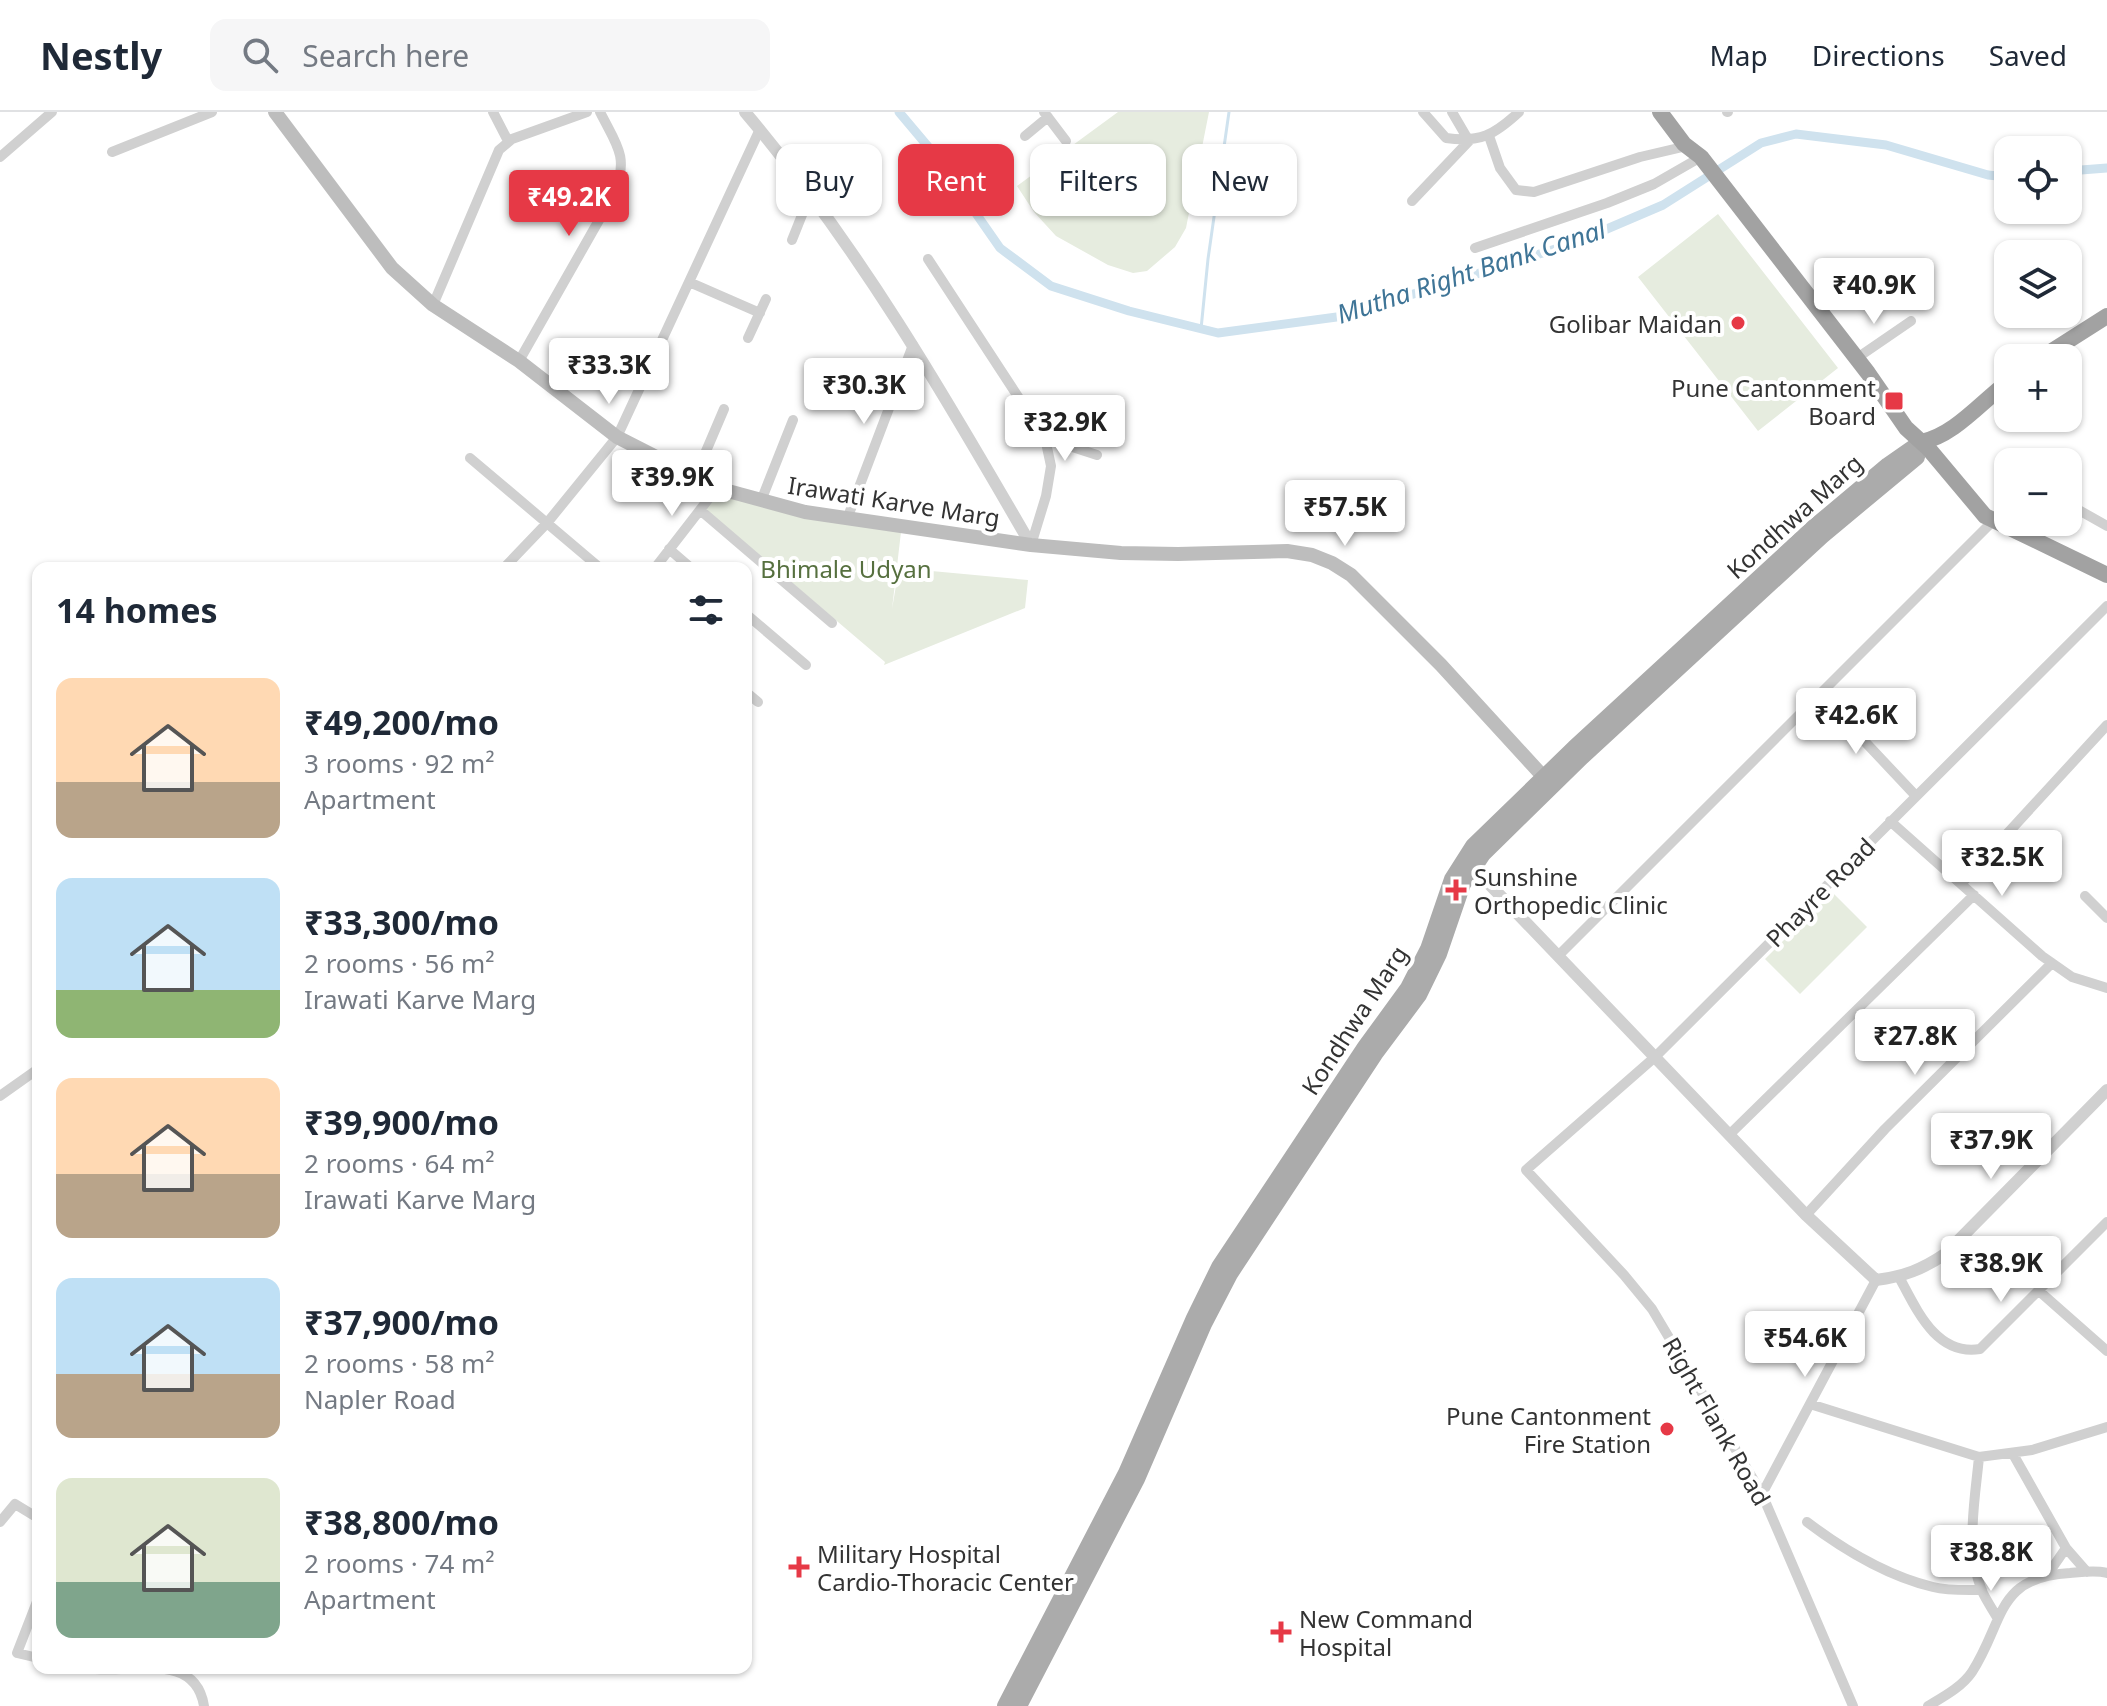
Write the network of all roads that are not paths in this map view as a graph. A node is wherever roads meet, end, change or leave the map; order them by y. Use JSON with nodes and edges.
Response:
{"nodes":[{"id":1,"x":52,"y":112,"type":"edge"},
{"id":2,"x":212,"y":112,"type":"edge"},
{"id":3,"x":275,"y":112,"type":"edge"},
{"id":4,"x":493,"y":112,"type":"edge"},
{"id":5,"x":587,"y":112,"type":"edge"},
{"id":6,"x":600,"y":112,"type":"edge"},
{"id":7,"x":745,"y":112,"type":"edge"},
{"id":8,"x":1423,"y":112,"type":"edge"},
{"id":9,"x":1452,"y":112,"type":"edge"},
{"id":10,"x":1519,"y":112,"type":"edge"},
{"id":11,"x":1660,"y":112,"type":"edge"},
{"id":12,"x":1673,"y":112,"type":"edge"},
{"id":13,"x":1046,"y":115,"type":"edge"},
{"id":14,"x":760,"y":129,"type":"junction"},
{"id":15,"x":1025,"y":136,"type":"dead end"},
{"id":16,"x":1489,"y":136,"type":"junction"},
{"id":17,"x":508,"y":141,"type":"junction"},
{"id":18,"x":1066,"y":141,"type":"dead end"},
{"id":19,"x":1469,"y":141,"type":"junction"},
{"id":20,"x":776,"y":150,"type":"edge"},
{"id":21,"x":112,"y":152,"type":"dead end"},
{"id":22,"x":1695,"y":152,"type":"junction"},
{"id":23,"x":0,"y":157,"type":"edge"},
{"id":24,"x":1412,"y":201,"type":"dead end"},
{"id":25,"x":802,"y":216,"type":"edge"},
{"id":26,"x":824,"y":216,"type":"edge"},
{"id":27,"x":792,"y":240,"type":"dead end"},
{"id":28,"x":1475,"y":248,"type":"dead end"},
{"id":29,"x":928,"y":259,"type":"dead end"},
{"id":30,"x":689,"y":282,"type":"junction"},
{"id":31,"x":766,"y":299,"type":"dead end"},
{"id":32,"x":433,"y":305,"type":"junction"},
{"id":33,"x":760,"y":313,"type":"junction"},
{"id":34,"x":2107,"y":316,"type":"edge"},
{"id":35,"x":1911,"y":321,"type":"dead end"},
{"id":36,"x":748,"y":338,"type":"dead end"},
{"id":37,"x":2063,"y":344,"type":"edge"},
{"id":38,"x":913,"y":345,"type":"junction"},
{"id":39,"x":1857,"y":358,"type":"junction"},
{"id":40,"x":519,"y":361,"type":"junction"},
{"id":41,"x":1994,"y":394,"type":"edge"},
{"id":42,"x":724,"y":409,"type":"dead end"},
{"id":43,"x":1895,"y":412,"type":"junction"},
{"id":44,"x":793,"y":420,"type":"dead end"},
{"id":45,"x":1956,"y":425,"type":"junction"},
{"id":46,"x":617,"y":437,"type":"junction"},
{"id":47,"x":1045,"y":438,"type":"junction"},
{"id":48,"x":1927,"y":443,"type":"junction"},
{"id":49,"x":1097,"y":455,"type":"dead end"},
{"id":50,"x":470,"y":458,"type":"dead end"},
{"id":51,"x":695,"y":477,"type":"junction"},
{"id":52,"x":717,"y":488,"type":"junction"},
{"id":53,"x":761,"y":501,"type":"junction"},
{"id":54,"x":700,"y":510,"type":"junction"},
{"id":55,"x":2082,"y":512,"type":"edge"},
{"id":56,"x":1994,"y":513,"type":"edge"},
{"id":57,"x":847,"y":519,"type":"junction"},
{"id":58,"x":547,"y":523,"type":"junction"},
{"id":59,"x":2107,"y":526,"type":"edge"},
{"id":60,"x":1994,"y":534,"type":"edge"},
{"id":61,"x":2029,"y":536,"type":"edge"},
{"id":62,"x":1031,"y":545,"type":"junction"},
{"id":63,"x":669,"y":549,"type":"junction"},
{"id":64,"x":510,"y":562,"type":"edge"},
{"id":65,"x":593,"y":562,"type":"edge"},
{"id":66,"x":659,"y":562,"type":"edge"},
{"id":67,"x":684,"y":562,"type":"edge"},
{"id":68,"x":2107,"y":575,"type":"edge"},
{"id":69,"x":2107,"y":606,"type":"edge"},
{"id":70,"x":752,"y":619,"type":"edge"},
{"id":71,"x":832,"y":623,"type":"dead end"},
{"id":72,"x":806,"y":665,"type":"dead end"},
{"id":73,"x":1820,"y":694,"type":"junction"},
{"id":74,"x":752,"y":697,"type":"edge"},
{"id":75,"x":758,"y":702,"type":"dead end"},
{"id":76,"x":2107,"y":725,"type":"edge"},
{"id":77,"x":1548,"y":782,"type":"junction"},
{"id":78,"x":1916,"y":796,"type":"junction"},
{"id":79,"x":1890,"y":821,"type":"junction"},
{"id":80,"x":1469,"y":863,"type":"junction"},
{"id":81,"x":1961,"y":884,"type":"junction"},
{"id":82,"x":1974,"y":895,"type":"junction"},
{"id":83,"x":2085,"y":896,"type":"dead end"},
{"id":84,"x":2107,"y":918,"type":"edge"},
{"id":85,"x":1558,"y":956,"type":"junction"},
{"id":86,"x":2052,"y":963,"type":"junction"},
{"id":87,"x":2107,"y":988,"type":"edge"},
{"id":88,"x":1655,"y":1057,"type":"junction"},
{"id":89,"x":32,"y":1073,"type":"edge"},
{"id":90,"x":2107,"y":1090,"type":"edge"},
{"id":91,"x":0,"y":1096,"type":"edge"},
{"id":92,"x":1729,"y":1135,"type":"junction"},
{"id":93,"x":1526,"y":1170,"type":"joint"},
{"id":94,"x":1806,"y":1215,"type":"junction"},
{"id":95,"x":2107,"y":1222,"type":"edge"},
{"id":96,"x":1899,"y":1277,"type":"junction"},
{"id":97,"x":1876,"y":1280,"type":"junction"},
{"id":98,"x":2039,"y":1291,"type":"junction"},
{"id":99,"x":2107,"y":1351,"type":"edge"},
{"id":100,"x":1810,"y":1404,"type":"junction"},
{"id":101,"x":2107,"y":1427,"type":"edge"},
{"id":102,"x":2013,"y":1454,"type":"junction"},
{"id":103,"x":1979,"y":1457,"type":"junction"},
{"id":104,"x":1762,"y":1494,"type":"junction"},
{"id":105,"x":32,"y":1514,"type":"edge"},
{"id":106,"x":0,"y":1522,"type":"edge"},
{"id":107,"x":1807,"y":1522,"type":"dead end"},
{"id":108,"x":2066,"y":1548,"type":"junction"},
{"id":109,"x":2106,"y":1571,"type":"edge"},
{"id":110,"x":2087,"y":1572,"type":"junction"},
{"id":111,"x":2048,"y":1574,"type":"junction"},
{"id":112,"x":1982,"y":1590,"type":"junction"},
{"id":113,"x":32,"y":1614,"type":"edge"},
{"id":114,"x":1998,"y":1619,"type":"junction"},
{"id":115,"x":1039,"y":1654,"type":"junction"},
{"id":116,"x":32,"y":1657,"type":"edge"},
{"id":117,"x":185,"y":1674,"type":"edge"},
{"id":118,"x":204,"y":1706,"type":"edge"},
{"id":119,"x":1005,"y":1706,"type":"edge"},
{"id":120,"x":1019,"y":1706,"type":"edge"},
{"id":121,"x":1853,"y":1706,"type":"edge"},
{"id":122,"x":1928,"y":1706,"type":"edge"}],
"edges":[{"from":1,"to":23,"type":"street"},
{"from":2,"to":21,"type":"street"},
{"from":3,"to":32,"type":"main road","name":"Irawati Karve Marg"},
{"from":4,"to":17,"type":"street"},
{"from":5,"to":17,"type":"street"},
{"from":6,"to":40,"type":"street"},
{"from":7,"to":14,"type":"street"},
{"from":8,"to":19,"type":"street"},
{"from":9,"to":19,"type":"street"},
{"from":10,"to":16,"type":"street"},
{"from":11,"to":22,"type":"highway"},
{"from":12,"to":22,"type":"highway"},
{"from":13,"to":15,"type":"street"},
{"from":13,"to":18,"type":"street"},
{"from":14,"to":20,"type":"street"},
{"from":14,"to":30,"type":"street"},
{"from":16,"to":19,"type":"street"},
{"from":16,"to":22,"type":"street"},
{"from":17,"to":32,"type":"street"},
{"from":19,"to":24,"type":"street"},
{"from":22,"to":28,"type":"street"},
{"from":22,"to":39,"type":"highway"},
{"from":25,"to":27,"type":"street"},
{"from":26,"to":38,"type":"street"},
{"from":29,"to":47,"type":"street"},
{"from":30,"to":33,"type":"street"},
{"from":30,"to":46,"type":"street"},
{"from":31,"to":33,"type":"street"},
{"from":32,"to":40,"type":"main road","name":"Irawati Karve Marg"},
{"from":33,"to":36,"type":"street"},
{"from":34,"to":37,"type":"highway"},
{"from":35,"to":39,"type":"street"},
{"from":38,"to":57,"type":"street"},
{"from":38,"to":62,"type":"street"},
{"from":39,"to":43,"type":"highway"},
{"from":40,"to":46,"type":"main road","name":"Irawati Karve Marg"},
{"from":41,"to":45,"type":"highway"},
{"from":42,"to":51,"type":"street"},
{"from":43,"to":45,"type":"highway"},
{"from":43,"to":48,"type":"highway"},
{"from":44,"to":53,"type":"street"},
{"from":45,"to":48,"type":"highway"},
{"from":46,"to":51,"type":"main road","name":"Irawati Karve Marg"},
{"from":46,"to":58,"type":"street"},
{"from":47,"to":49,"type":"street"},
{"from":47,"to":62,"type":"street"},
{"from":48,"to":56,"type":"highway"},
{"from":48,"to":77,"type":"main road","name":"Kondhwa Marg"},
{"from":50,"to":58,"type":"street"},
{"from":51,"to":52,"type":"main road","name":"Irawati Karve Marg"},
{"from":52,"to":53,"type":"main road","name":"Irawati Karve Marg"},
{"from":52,"to":54,"type":"street"},
{"from":53,"to":57,"type":"main road","name":"Irawati Karve Marg"},
{"from":54,"to":63,"type":"street"},
{"from":54,"to":71,"type":"street"},
{"from":55,"to":59,"type":"street"},
{"from":57,"to":62,"type":"main road","name":"Irawati Karve Marg"},
{"from":58,"to":64,"type":"street"},
{"from":58,"to":65,"type":"street"},
{"from":60,"to":73,"type":"street"},
{"from":61,"to":68,"type":"highway"},
{"from":62,"to":77,"type":"main road","name":"Irawati Karve Marg"},
{"from":63,"to":66,"type":"street"},
{"from":63,"to":67,"type":"street"},
{"from":69,"to":78,"type":"street","name":"Phayre Road"},
{"from":70,"to":72,"type":"street"},
{"from":73,"to":78,"type":"street"},
{"from":73,"to":85,"type":"street"},
{"from":74,"to":75,"type":"street"},
{"from":76,"to":81,"type":"street"},
{"from":77,"to":80,"type":"main road","name":"Kondhwa Marg"},
{"from":78,"to":79,"type":"street","name":"Phayre Road"},
{"from":79,"to":81,"type":"street"},
{"from":79,"to":88,"type":"street","name":"Phayre Road"},
{"from":80,"to":85,"type":"street"},
{"from":80,"to":115,"type":"main road","name":"Kondhwa Marg"},
{"from":81,"to":82,"type":"street"},
{"from":82,"to":86,"type":"street"},
{"from":82,"to":92,"type":"street"},
{"from":83,"to":84,"type":"street"},
{"from":85,"to":88,"type":"street"},
{"from":86,"to":87,"type":"street"},
{"from":86,"to":94,"type":"street"},
{"from":88,"to":92,"type":"street"},
{"from":88,"to":93,"type":"street","name":"Phayre Road"},
{"from":89,"to":91,"type":"street"},
{"from":90,"to":96,"type":"street"},
{"from":92,"to":94,"type":"street"},
{"from":93,"to":104,"type":"street","name":"Right Flank Road"},
{"from":94,"to":97,"type":"street"},
{"from":95,"to":98,"type":"street"},
{"from":96,"to":97,"type":"street"},
{"from":96,"to":98,"type":"street"},
{"from":97,"to":100,"type":"street"},
{"from":98,"to":99,"type":"street"},
{"from":100,"to":103,"type":"street"},
{"from":100,"to":104,"type":"street"},
{"from":101,"to":102,"type":"street"},
{"from":102,"to":103,"type":"street"},
{"from":102,"to":108,"type":"street"},
{"from":103,"to":112,"type":"street"},
{"from":104,"to":121,"type":"street","name":"Right Flank Road"},
{"from":105,"to":106,"type":"street"},
{"from":107,"to":112,"type":"street"},
{"from":108,"to":110,"type":"street"},
{"from":108,"to":111,"type":"street"},
{"from":109,"to":110,"type":"street"},
{"from":110,"to":111,"type":"street"},
{"from":111,"to":114,"type":"street"},
{"from":112,"to":114,"type":"street"},
{"from":113,"to":116,"type":"street"},
{"from":114,"to":122,"type":"street"},
{"from":115,"to":119,"type":"main road","name":"Kondhwa Marg"},
{"from":115,"to":120,"type":"main road","name":"Kondhwa Marg"},
{"from":117,"to":118,"type":"street"}]}
